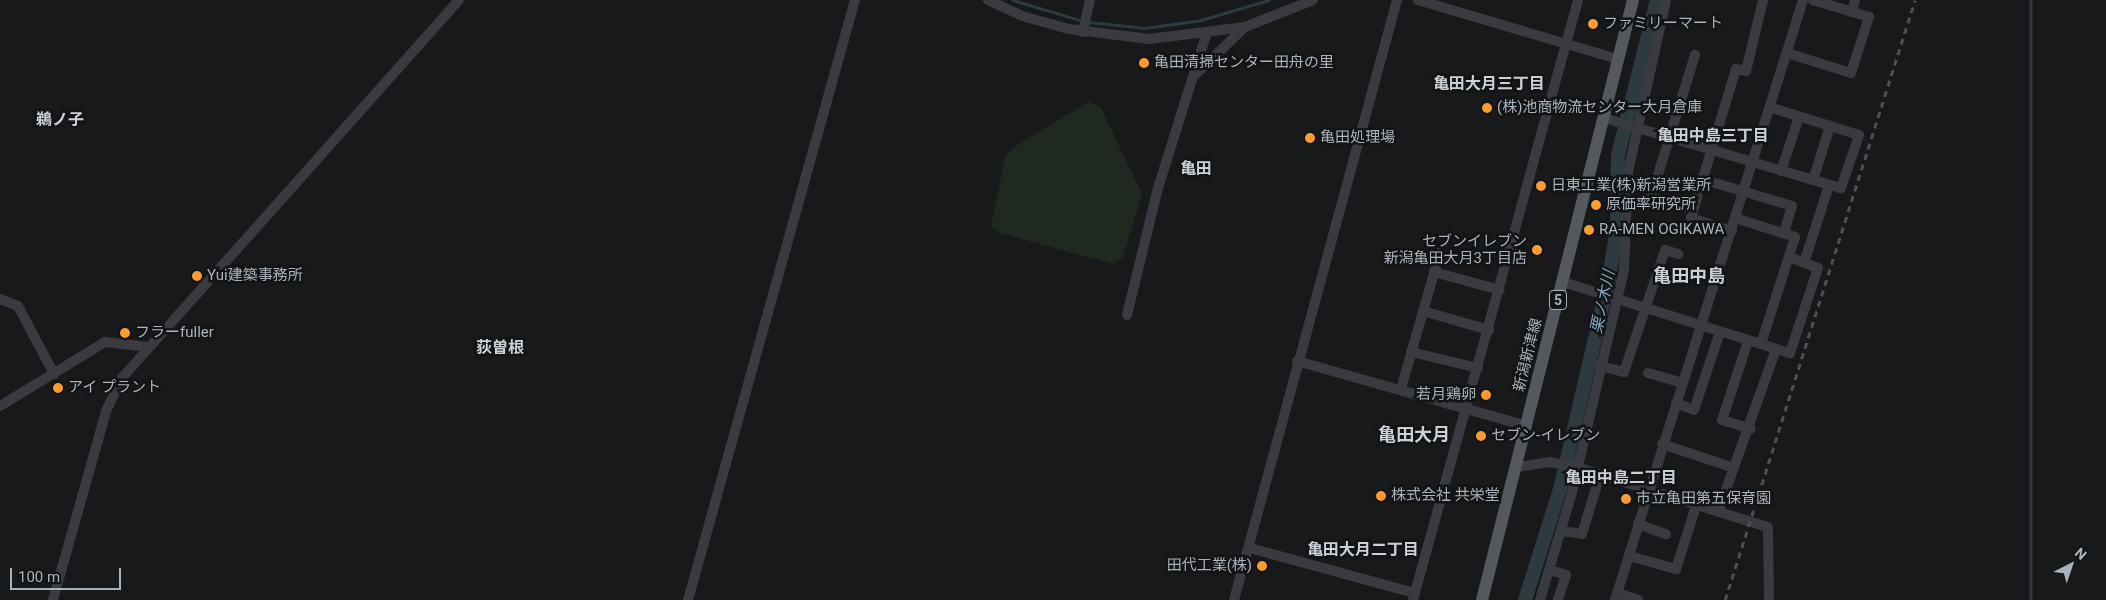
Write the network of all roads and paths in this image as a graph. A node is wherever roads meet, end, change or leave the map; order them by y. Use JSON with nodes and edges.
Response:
{"nodes":[{"id":1,"x":459,"y":0,"type":"edge"},
{"id":2,"x":854,"y":0,"type":"edge"},
{"id":3,"x":988,"y":0,"type":"edge"},
{"id":4,"x":1090,"y":0,"type":"edge"},
{"id":5,"x":1313,"y":0,"type":"edge"},
{"id":6,"x":1397,"y":0,"type":"edge"},
{"id":7,"x":1418,"y":0,"type":"edge"},
{"id":8,"x":1578,"y":0,"type":"edge"},
{"id":9,"x":1633,"y":0,"type":"edge"},
{"id":10,"x":1666,"y":0,"type":"edge"},
{"id":11,"x":1763,"y":0,"type":"edge"},
{"id":12,"x":1803,"y":0,"type":"edge"},
{"id":13,"x":1813,"y":0,"type":"edge"},
{"id":14,"x":1856,"y":0,"type":"edge"},
{"id":15,"x":1852,"y":12,"type":"junction"},
{"id":16,"x":1245,"y":27,"type":"junction"},
{"id":17,"x":1083,"y":30,"type":"junction"},
{"id":18,"x":1206,"y":34,"type":"junction"},
{"id":19,"x":1564,"y":43,"type":"junction"},
{"id":20,"x":1787,"y":53,"type":"junction"},
{"id":21,"x":1695,"y":55,"type":"dead end"},
{"id":22,"x":1617,"y":59,"type":"junction"},
{"id":23,"x":1193,"y":78,"type":"junction"},
{"id":24,"x":1769,"y":108,"type":"junction"},
{"id":25,"x":1799,"y":116,"type":"junction"},
{"id":26,"x":1604,"y":118,"type":"junction"},
{"id":27,"x":1640,"y":126,"type":"junction"},
{"id":28,"x":1830,"y":126,"type":"junction"},
{"id":29,"x":1671,"y":136,"type":"junction"},
{"id":30,"x":1712,"y":148,"type":"junction"},
{"id":31,"x":1752,"y":162,"type":"junction"},
{"id":32,"x":1781,"y":171,"type":"junction"},
{"id":33,"x":1702,"y":179,"type":"junction"},
{"id":34,"x":1814,"y":180,"type":"junction"},
{"id":35,"x":1829,"y":185,"type":"junction"},
{"id":36,"x":1744,"y":192,"type":"junction"},
{"id":37,"x":1693,"y":210,"type":"junction"},
{"id":38,"x":1736,"y":218,"type":"junction"},
{"id":39,"x":1732,"y":230,"type":"junction"},
{"id":40,"x":1784,"y":233,"type":"junction"},
{"id":41,"x":1440,"y":252,"type":"dead end"},
{"id":42,"x":1678,"y":254,"type":"dead end"},
{"id":43,"x":1789,"y":257,"type":"junction"},
{"id":44,"x":1804,"y":263,"type":"junction"},
{"id":45,"x":1434,"y":272,"type":"junction"},
{"id":46,"x":1563,"y":282,"type":"junction"},
{"id":47,"x":1500,"y":290,"type":"junction"},
{"id":48,"x":0,"y":299,"type":"edge"},
{"id":49,"x":1616,"y":300,"type":"junction"},
{"id":50,"x":1646,"y":309,"type":"junction"},
{"id":51,"x":1423,"y":311,"type":"junction"},
{"id":52,"x":1127,"y":315,"type":"dead end"},
{"id":53,"x":1701,"y":326,"type":"junction"},
{"id":54,"x":1489,"y":330,"type":"junction"},
{"id":55,"x":1720,"y":332,"type":"junction"},
{"id":56,"x":1748,"y":341,"type":"junction"},
{"id":57,"x":1761,"y":344,"type":"junction"},
{"id":58,"x":149,"y":347,"type":"junction"},
{"id":59,"x":1776,"y":349,"type":"junction"},
{"id":60,"x":1411,"y":352,"type":"junction"},
{"id":61,"x":1297,"y":361,"type":"junction"},
{"id":62,"x":1600,"y":366,"type":"junction"},
{"id":63,"x":1478,"y":368,"type":"junction"},
{"id":64,"x":1648,"y":373,"type":"dead end"},
{"id":65,"x":54,"y":374,"type":"junction"},
{"id":66,"x":1682,"y":383,"type":"junction"},
{"id":67,"x":1401,"y":389,"type":"junction"},
{"id":68,"x":1676,"y":403,"type":"junction"},
{"id":69,"x":0,"y":406,"type":"edge"},
{"id":70,"x":1466,"y":408,"type":"junction"},
{"id":71,"x":1527,"y":426,"type":"junction"},
{"id":72,"x":1751,"y":430,"type":"junction"},
{"id":73,"x":1662,"y":444,"type":"junction"},
{"id":74,"x":1518,"y":467,"type":"junction"},
{"id":75,"x":1576,"y":467,"type":"junction"},
{"id":76,"x":1734,"y":468,"type":"junction"},
{"id":77,"x":1600,"y":475,"type":"junction"},
{"id":78,"x":1646,"y":490,"type":"junction"},
{"id":79,"x":1696,"y":506,"type":"junction"},
{"id":80,"x":1718,"y":512,"type":"junction"},
{"id":81,"x":1638,"y":524,"type":"junction"},
{"id":82,"x":1561,"y":531,"type":"junction"},
{"id":83,"x":1666,"y":534,"type":"dead end"},
{"id":84,"x":1250,"y":548,"type":"junction"},
{"id":85,"x":1629,"y":556,"type":"junction"},
{"id":86,"x":1550,"y":570,"type":"junction"},
{"id":87,"x":1414,"y":596,"type":"edge"},
{"id":88,"x":1616,"y":596,"type":"edge"},
{"id":89,"x":53,"y":600,"type":"edge"},
{"id":90,"x":688,"y":600,"type":"edge"},
{"id":91,"x":1234,"y":600,"type":"edge"},
{"id":92,"x":1482,"y":600,"type":"edge"},
{"id":93,"x":1540,"y":600,"type":"edge"},
{"id":94,"x":1558,"y":600,"type":"edge"},
{"id":95,"x":1638,"y":600,"type":"edge"},
{"id":96,"x":1769,"y":600,"type":"edge"}],
"edges":[{"from":1,"to":58,"type":"street"},
{"from":2,"to":90,"type":"street"},
{"from":3,"to":17,"type":"street"},
{"from":4,"to":17,"type":"street"},
{"from":5,"to":16,"type":"street"},
{"from":6,"to":61,"type":"street"},
{"from":7,"to":19,"type":"street"},
{"from":8,"to":19,"type":"street"},
{"from":9,"to":22,"type":"main road","name":"新潟新津線","number":"5"},
{"from":10,"to":27,"type":"street"},
{"from":11,"to":30,"type":"street"},
{"from":12,"to":20,"type":"street"},
{"from":13,"to":15,"type":"street"},
{"from":14,"to":15,"type":"street"},
{"from":15,"to":20,"type":"street"},
{"from":16,"to":18,"type":"street"},
{"from":16,"to":23,"type":"street"},
{"from":17,"to":18,"type":"street"},
{"from":18,"to":23,"type":"street"},
{"from":19,"to":22,"type":"street"},
{"from":19,"to":47,"type":"street"},
{"from":20,"to":24,"type":"street"},
{"from":21,"to":29,"type":"street"},
{"from":22,"to":26,"type":"main road","name":"新潟新津線","number":"5"},
{"from":23,"to":52,"type":"street"},
{"from":24,"to":25,"type":"street"},
{"from":24,"to":31,"type":"street"},
{"from":25,"to":28,"type":"street"},
{"from":25,"to":32,"type":"street"},
{"from":26,"to":27,"type":"street"},
{"from":26,"to":46,"type":"main road","name":"新潟新津線","number":"5"},
{"from":27,"to":29,"type":"street"},
{"from":27,"to":49,"type":"street"},
{"from":28,"to":34,"type":"street"},
{"from":28,"to":35,"type":"street"},
{"from":29,"to":30,"type":"street"},
{"from":29,"to":37,"type":"street"},
{"from":30,"to":31,"type":"street"},
{"from":30,"to":33,"type":"street"},
{"from":31,"to":32,"type":"street"},
{"from":31,"to":36,"type":"street"},
{"from":32,"to":34,"type":"street"},
{"from":33,"to":36,"type":"street"},
{"from":33,"to":37,"type":"street"},
{"from":34,"to":35,"type":"street"},
{"from":35,"to":44,"type":"street"},
{"from":36,"to":38,"type":"street"},
{"from":36,"to":40,"type":"street"},
{"from":37,"to":39,"type":"street"},
{"from":38,"to":39,"type":"street"},
{"from":38,"to":40,"type":"street"},
{"from":39,"to":53,"type":"street"},
{"from":40,"to":43,"type":"street"},
{"from":41,"to":45,"type":"street"},
{"from":42,"to":50,"type":"street"},
{"from":43,"to":44,"type":"street"},
{"from":43,"to":57,"type":"street"},
{"from":44,"to":59,"type":"street"},
{"from":45,"to":47,"type":"street"},
{"from":45,"to":51,"type":"street"},
{"from":46,"to":49,"type":"street"},
{"from":46,"to":71,"type":"main road","name":"新潟新津線","number":"5"},
{"from":47,"to":54,"type":"street"},
{"from":48,"to":65,"type":"street"},
{"from":49,"to":50,"type":"street"},
{"from":49,"to":62,"type":"street"},
{"from":50,"to":53,"type":"street"},
{"from":50,"to":62,"type":"street"},
{"from":51,"to":54,"type":"street"},
{"from":51,"to":60,"type":"street"},
{"from":53,"to":55,"type":"street"},
{"from":53,"to":66,"type":"street"},
{"from":54,"to":63,"type":"street"},
{"from":55,"to":56,"type":"street"},
{"from":55,"to":68,"type":"street"},
{"from":56,"to":57,"type":"street"},
{"from":56,"to":72,"type":"street"},
{"from":57,"to":59,"type":"street"},
{"from":58,"to":65,"type":"street"},
{"from":58,"to":89,"type":"street"},
{"from":59,"to":72,"type":"street"},
{"from":60,"to":63,"type":"street"},
{"from":60,"to":67,"type":"street"},
{"from":61,"to":67,"type":"street"},
{"from":61,"to":84,"type":"street"},
{"from":62,"to":75,"type":"street"},
{"from":63,"to":70,"type":"street"},
{"from":64,"to":66,"type":"street"},
{"from":65,"to":69,"type":"street"},
{"from":66,"to":68,"type":"street"},
{"from":67,"to":70,"type":"street"},
{"from":68,"to":73,"type":"street"},
{"from":70,"to":71,"type":"street"},
{"from":70,"to":87,"type":"street"},
{"from":71,"to":74,"type":"main road","name":"新潟新津線","number":"5"},
{"from":72,"to":76,"type":"street"},
{"from":73,"to":76,"type":"street"},
{"from":73,"to":78,"type":"street"},
{"from":74,"to":75,"type":"street"},
{"from":74,"to":92,"type":"main road","name":"新潟新津線","number":"5"},
{"from":75,"to":77,"type":"street"},
{"from":75,"to":82,"type":"street"},
{"from":76,"to":80,"type":"street"},
{"from":77,"to":78,"type":"street"},
{"from":77,"to":82,"type":"street"},
{"from":78,"to":79,"type":"street"},
{"from":78,"to":81,"type":"street"},
{"from":79,"to":80,"type":"street"},
{"from":79,"to":85,"type":"street"},
{"from":80,"to":96,"type":"street"},
{"from":81,"to":83,"type":"street"},
{"from":81,"to":85,"type":"street"},
{"from":82,"to":86,"type":"street"},
{"from":84,"to":87,"type":"street"},
{"from":84,"to":91,"type":"street"},
{"from":85,"to":88,"type":"street"},
{"from":86,"to":93,"type":"street"},
{"from":86,"to":94,"type":"street"},
{"from":88,"to":95,"type":"street"}]}
